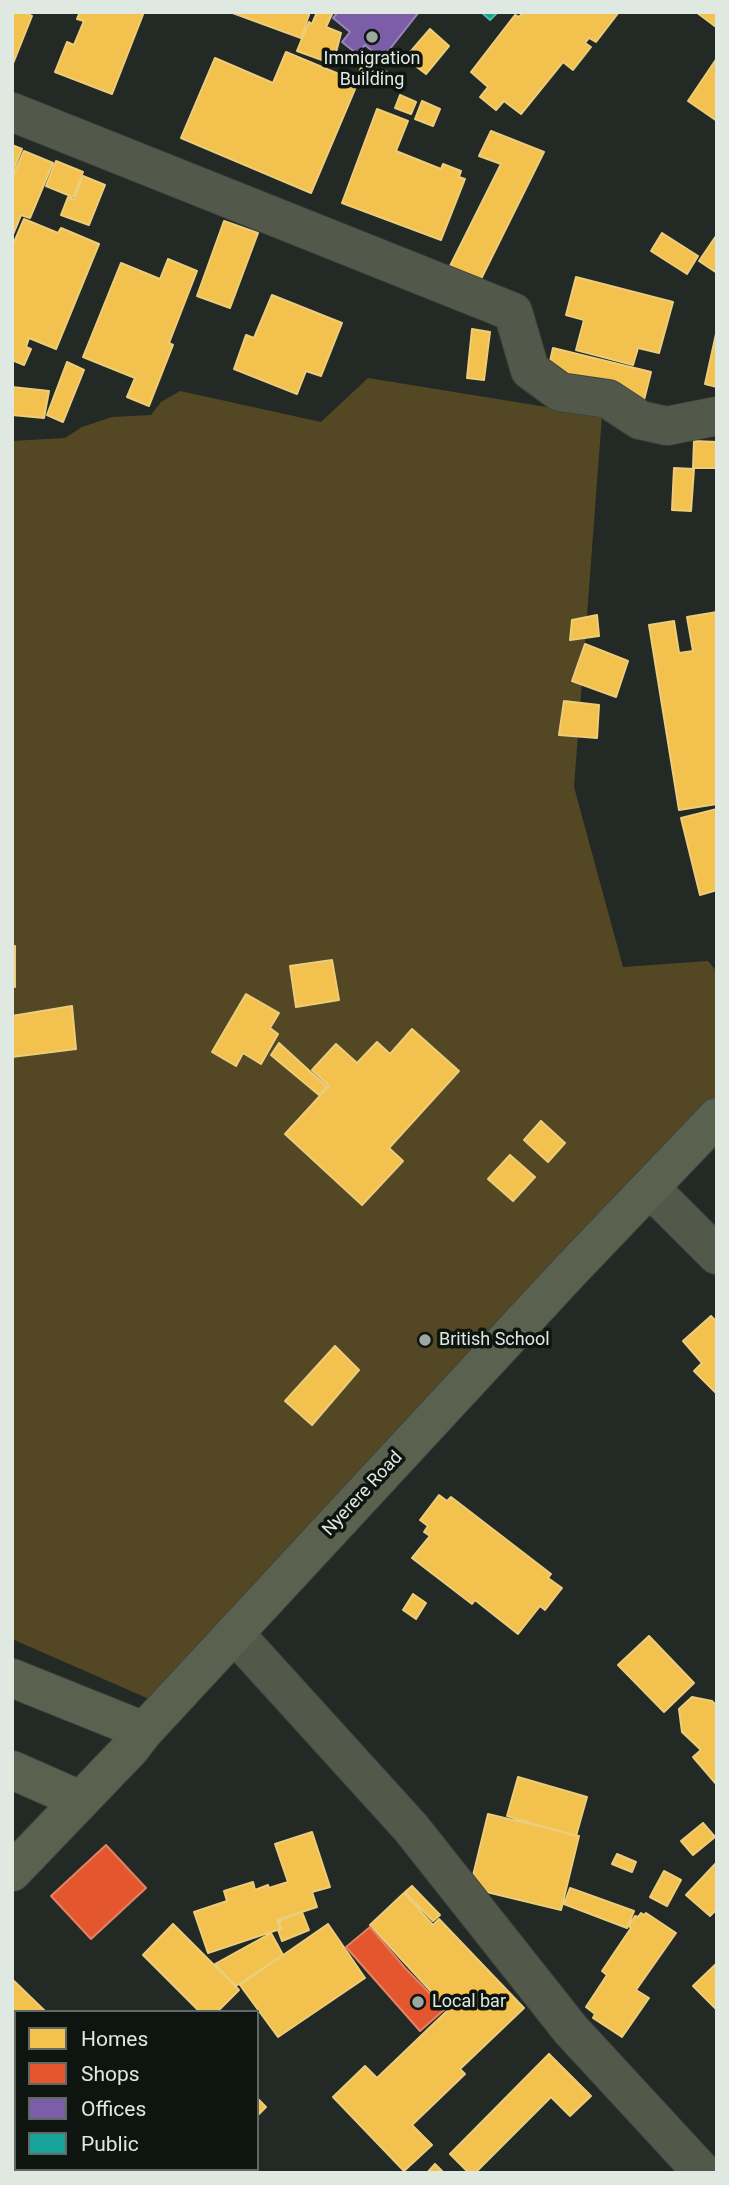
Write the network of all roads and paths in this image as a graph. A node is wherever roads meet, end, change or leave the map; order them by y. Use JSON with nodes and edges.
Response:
{"nodes":[{"id":1,"x":12,"y":112,"type":"edge"},
{"id":2,"x":717,"y":416,"type":"edge"},
{"id":3,"x":717,"y":1117,"type":"edge"},
{"id":4,"x":650,"y":1188,"type":"junction"},
{"id":5,"x":717,"y":1255,"type":"edge"},
{"id":6,"x":234,"y":1633,"type":"junction"},
{"id":7,"x":12,"y":1678,"type":"edge"},
{"id":8,"x":144,"y":1731,"type":"junction"},
{"id":9,"x":12,"y":1770,"type":"edge"},
{"id":10,"x":80,"y":1800,"type":"junction"},
{"id":11,"x":12,"y":1872,"type":"edge"},
{"id":12,"x":703,"y":2173,"type":"edge"}],
"edges":[{"from":1,"to":2,"type":"street"},
{"from":3,"to":4,"type":"main road","name":"Nyerere Road"},
{"from":4,"to":5,"type":"street"},
{"from":4,"to":6,"type":"main road","name":"Nyerere Road"},
{"from":6,"to":8,"type":"main road","name":"Nyerere Road"},
{"from":6,"to":12,"type":"street"},
{"from":7,"to":8,"type":"main road"},
{"from":8,"to":10,"type":"main road","name":"Nyerere Road"},
{"from":9,"to":10,"type":"main road"},
{"from":10,"to":11,"type":"main road","name":"Nyerere Road"}]}
